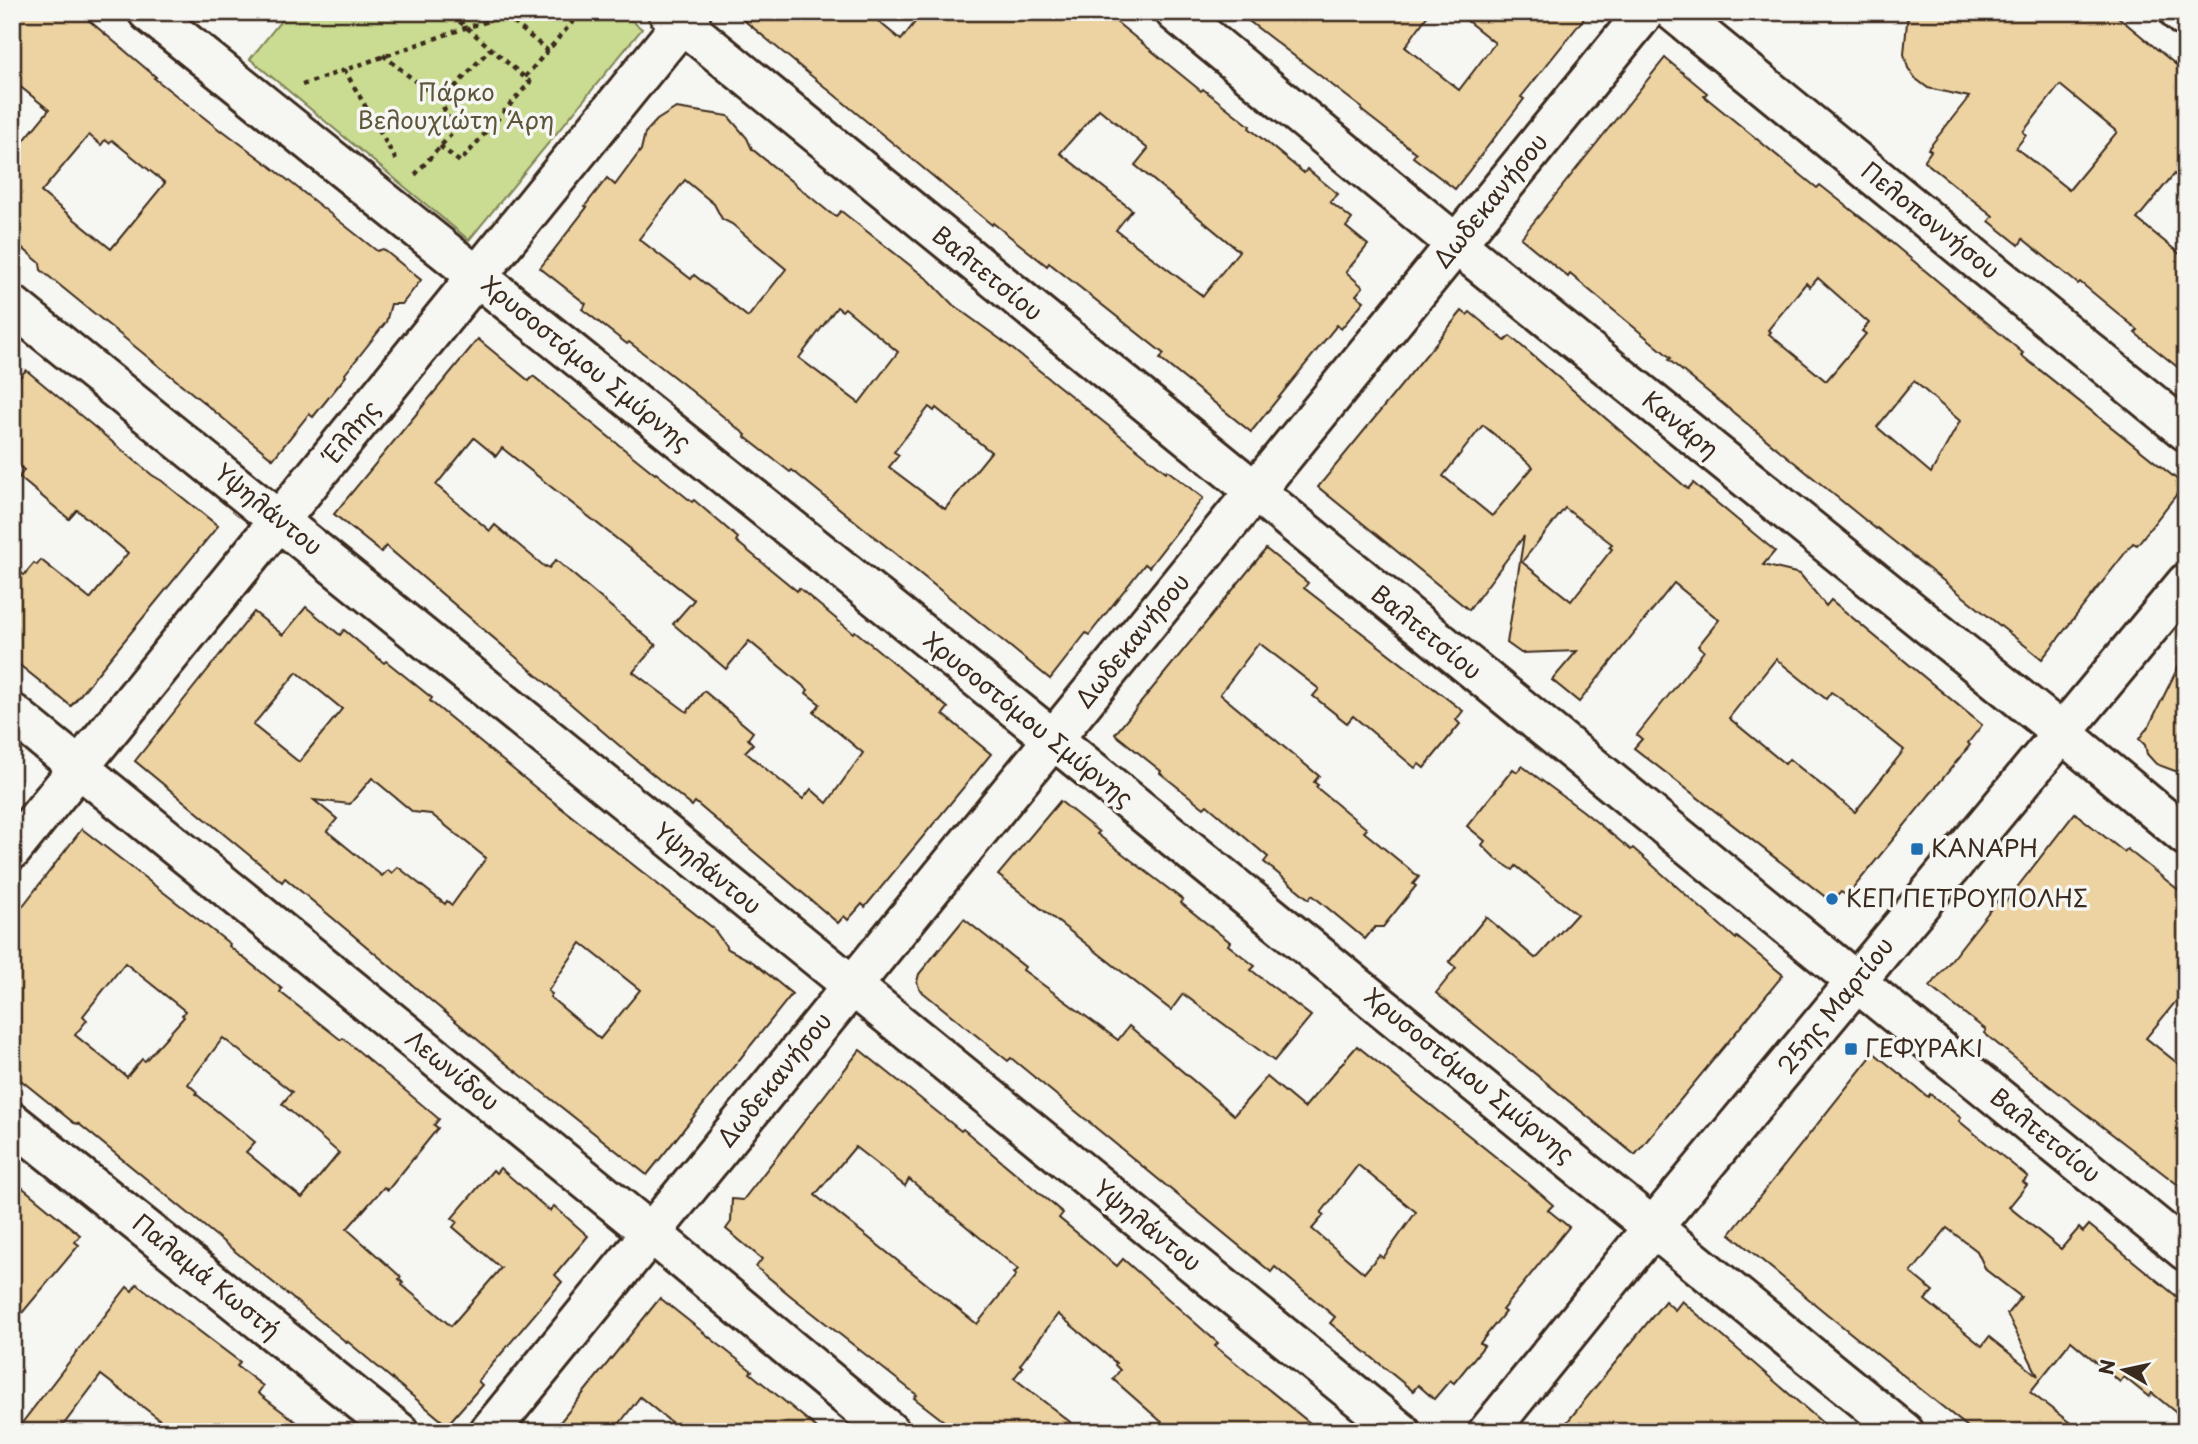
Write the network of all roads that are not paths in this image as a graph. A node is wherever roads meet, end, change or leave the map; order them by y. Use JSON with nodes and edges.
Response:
{"nodes":[{"id":1,"x":148,"y":12,"type":"edge"},
{"id":2,"x":1175,"y":12,"type":"edge"},
{"id":3,"x":1645,"y":12,"type":"edge"},
{"id":4,"x":1674,"y":12,"type":"edge"},
{"id":5,"x":2179,"y":12,"type":"edge"},
{"id":6,"x":680,"y":16,"type":"edge"},
{"id":7,"x":2186,"y":18,"type":"edge"},
{"id":8,"x":1456,"y":244,"type":"junction"},
{"id":9,"x":477,"y":277,"type":"junction"},
{"id":10,"x":12,"y":305,"type":"edge"},
{"id":11,"x":2186,"y":431,"type":"edge"},
{"id":12,"x":1254,"y":492,"type":"junction"},
{"id":13,"x":281,"y":520,"type":"junction"},
{"id":14,"x":2186,"y":583,"type":"edge"},
{"id":15,"x":12,"y":713,"type":"edge"},
{"id":16,"x":2061,"y":733,"type":"junction"},
{"id":17,"x":1053,"y":739,"type":"junction"},
{"id":18,"x":80,"y":768,"type":"junction"},
{"id":19,"x":2186,"y":836,"type":"edge"},
{"id":20,"x":12,"y":850,"type":"edge"},
{"id":21,"x":1856,"y":981,"type":"junction"},
{"id":22,"x":851,"y":987,"type":"junction"},
{"id":23,"x":12,"y":1122,"type":"edge"},
{"id":24,"x":1654,"y":1226,"type":"junction"},
{"id":25,"x":651,"y":1233,"type":"junction"},
{"id":26,"x":2186,"y":1251,"type":"edge"},
{"id":27,"x":399,"y":1432,"type":"edge"},
{"id":28,"x":489,"y":1432,"type":"edge"},
{"id":29,"x":890,"y":1432,"type":"edge"},
{"id":30,"x":1401,"y":1432,"type":"edge"},
{"id":31,"x":1488,"y":1432,"type":"edge"},
{"id":32,"x":1904,"y":1432,"type":"edge"}],
"edges":[{"from":1,"to":9,"type":"street","name":"Χρυσοστόμου Σμύρνης"},
{"from":2,"to":8,"type":"street","name":"Κανάρη"},
{"from":3,"to":8,"type":"street","name":"Δωδεκανήσου"},
{"from":4,"to":11,"type":"street","name":"Πελοποννήσου"},
{"from":5,"to":7,"type":"street"},
{"from":6,"to":9,"type":"street","name":"Έλλης"},
{"from":6,"to":12,"type":"street","name":"Βαλτετσίου"},
{"from":8,"to":12,"type":"street","name":"Δωδεκανήσου"},
{"from":8,"to":16,"type":"street","name":"Κανάρη"},
{"from":9,"to":13,"type":"street","name":"Έλλης"},
{"from":9,"to":17,"type":"street","name":"Χρυσοστόμου Σμύρνης"},
{"from":10,"to":13,"type":"street","name":"Υψηλάντου"},
{"from":12,"to":17,"type":"street","name":"Δωδεκανήσου"},
{"from":12,"to":21,"type":"street","name":"Βαλτετσίου"},
{"from":13,"to":18,"type":"street","name":"Έλλης"},
{"from":13,"to":22,"type":"street","name":"Υψηλάντου"},
{"from":14,"to":16,"type":"street","name":"25ης Μαρτίου"},
{"from":15,"to":18,"type":"street","name":"Λεωνίδου"},
{"from":16,"to":19,"type":"street","name":"Κανάρη"},
{"from":16,"to":21,"type":"street","name":"25ης Μαρτίου"},
{"from":17,"to":22,"type":"street","name":"Δωδεκανήσου"},
{"from":17,"to":24,"type":"street","name":"Χρυσοστόμου Σμύρνης"},
{"from":18,"to":20,"type":"street","name":"Έλλης"},
{"from":18,"to":25,"type":"street","name":"Λεωνίδου"},
{"from":21,"to":24,"type":"street","name":"25ης Μαρτίου"},
{"from":21,"to":26,"type":"street","name":"Βαλτετσίου"},
{"from":22,"to":25,"type":"street","name":"Δωδεκανήσου"},
{"from":22,"to":30,"type":"street","name":"Υψηλάντου"},
{"from":23,"to":27,"type":"street","name":"Παλαμά Κωστή"},
{"from":24,"to":31,"type":"street","name":"25ης Μαρτίου"},
{"from":24,"to":32,"type":"street","name":"Χρυσοστόμου Σμύρνης"},
{"from":25,"to":28,"type":"street","name":"Δωδεκανήσου"},
{"from":25,"to":29,"type":"street","name":"Λεωνίδου"}]}
